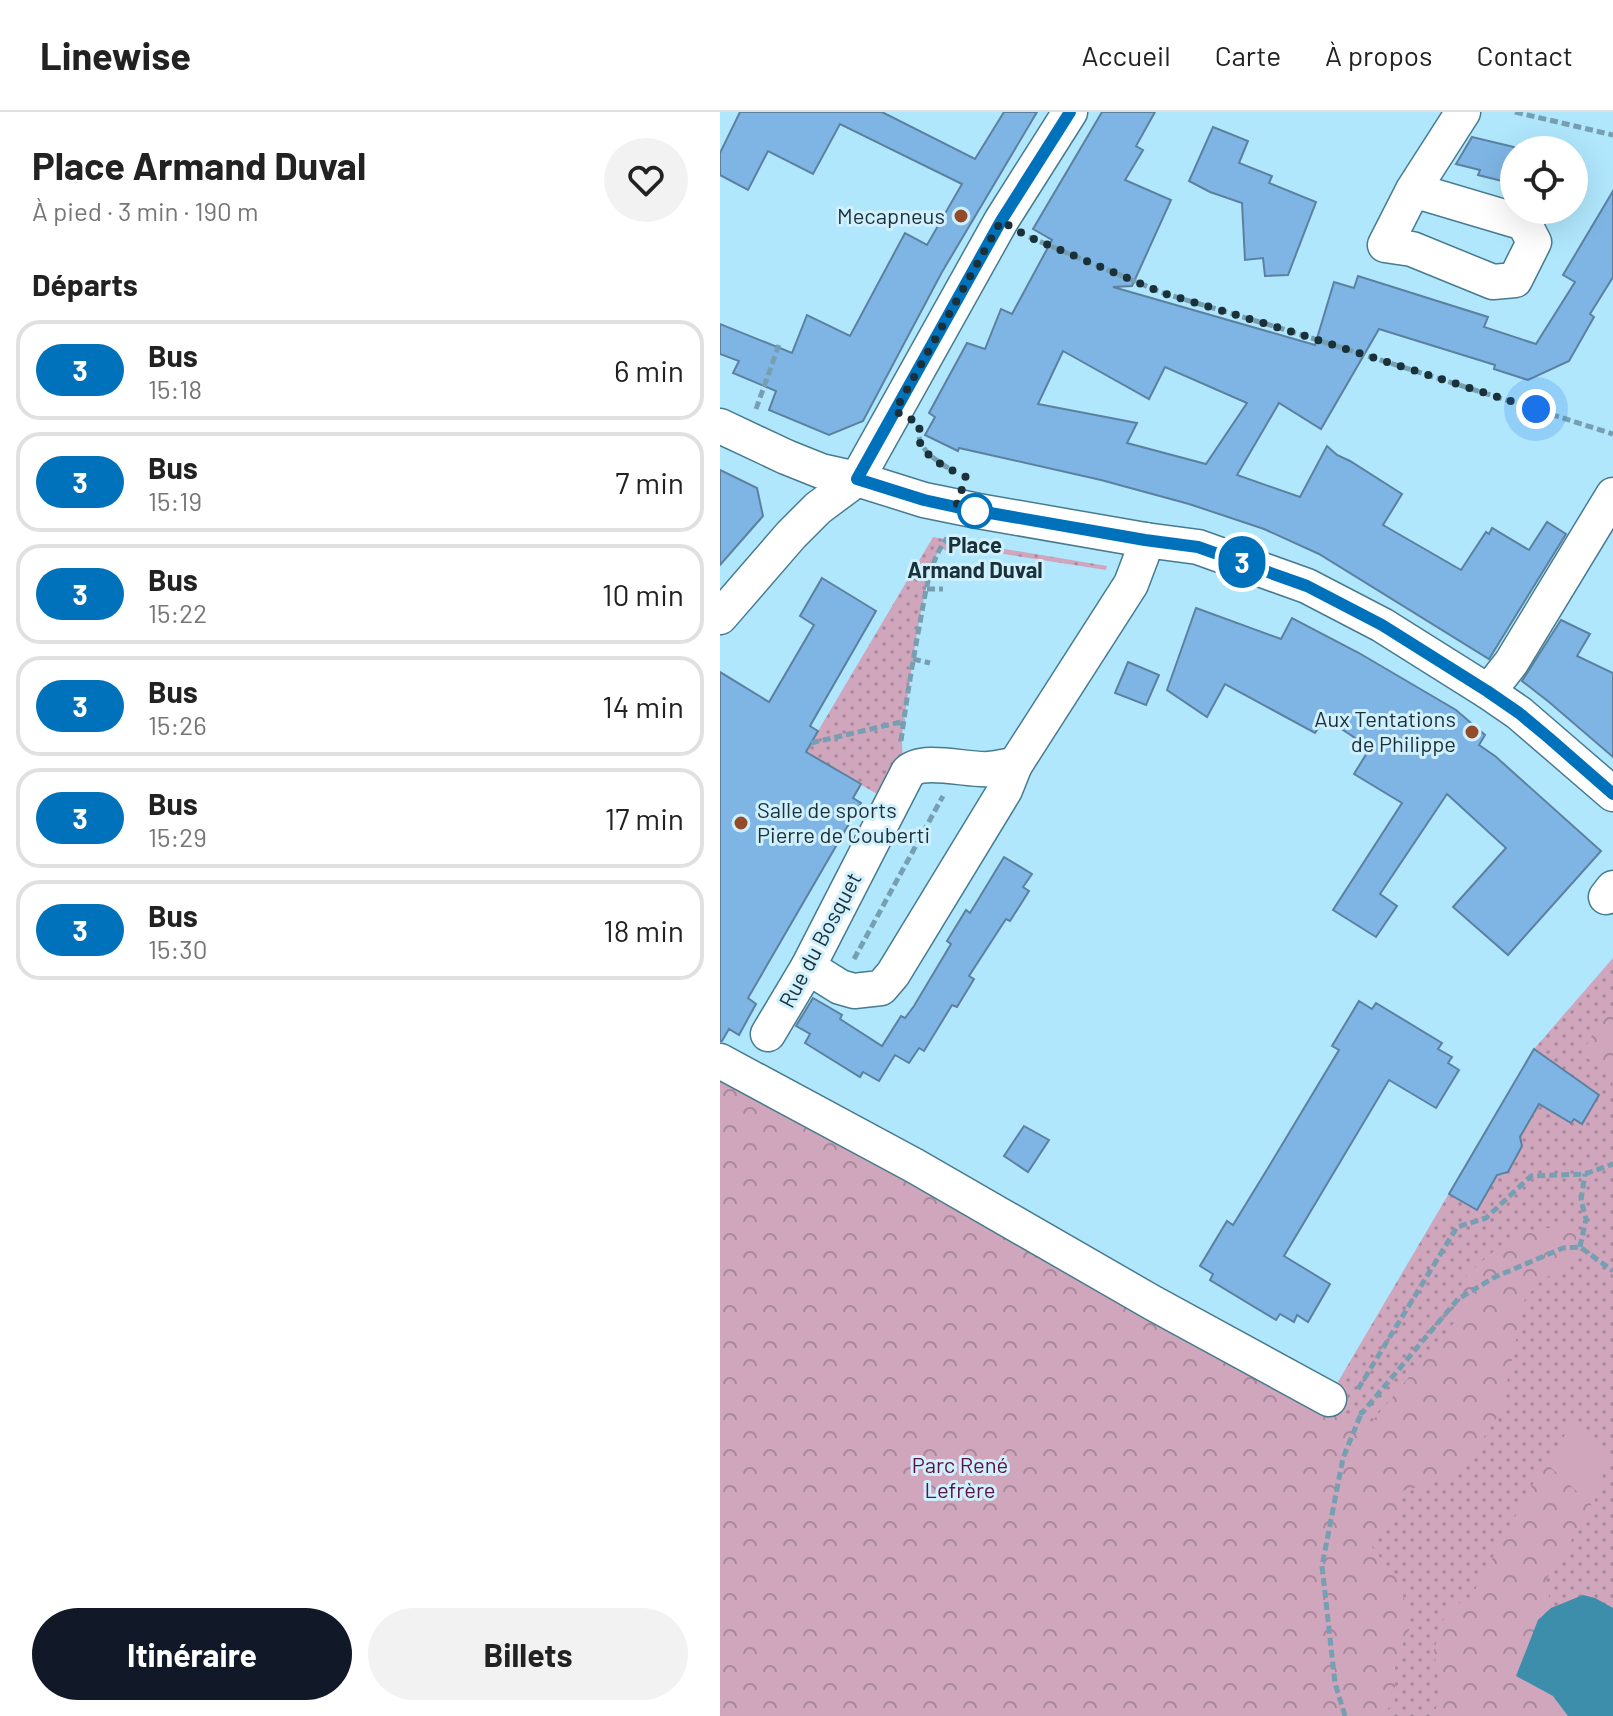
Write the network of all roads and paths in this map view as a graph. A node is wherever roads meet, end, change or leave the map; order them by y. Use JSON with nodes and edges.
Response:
{"nodes":[{"id":1,"x":1070,"y":112,"type":"edge"},
{"id":2,"x":1463,"y":112,"type":"edge"},
{"id":3,"x":1515,"y":112,"type":"edge"},
{"id":4,"x":1613,"y":135,"type":"edge"},
{"id":5,"x":1413,"y":190,"type":"dead end"},
{"id":6,"x":1001,"y":221,"type":"junction"},
{"id":7,"x":780,"y":342,"type":"dead end"},
{"id":8,"x":895,"y":411,"type":"junction"},
{"id":9,"x":733,"y":432,"type":"edge"},
{"id":10,"x":1613,"y":434,"type":"edge"},
{"id":11,"x":857,"y":479,"type":"junction"},
{"id":12,"x":1613,"y":495,"type":"edge"},
{"id":13,"x":956,"y":507,"type":"junction"},
{"id":14,"x":1145,"y":540,"type":"junction"},
{"id":15,"x":927,"y":589,"type":"junction"},
{"id":16,"x":943,"y":589,"type":"dead end"},
{"id":17,"x":720,"y":617,"type":"edge"},
{"id":18,"x":913,"y":659,"type":"junction"},
{"id":19,"x":930,"y":663,"type":"dead end"},
{"id":20,"x":1487,"y":691,"type":"junction"},
{"id":21,"x":905,"y":721,"type":"junction"},
{"id":22,"x":811,"y":743,"type":"dead end"},
{"id":23,"x":1015,"y":765,"type":"junction"},
{"id":24,"x":960,"y":768,"type":"junction"},
{"id":25,"x":908,"y":772,"type":"junction"},
{"id":26,"x":1613,"y":794,"type":"edge"},
{"id":27,"x":808,"y":967,"type":"junction"},
{"id":28,"x":840,"y":987,"type":"junction"},
{"id":29,"x":768,"y":1034,"type":"dead end"},
{"id":30,"x":720,"y":1061,"type":"edge"},
{"id":31,"x":1613,"y":1164,"type":"edge"},
{"id":32,"x":1585,"y":1174,"type":"junction"},
{"id":33,"x":1580,"y":1247,"type":"junction"},
{"id":34,"x":1613,"y":1271,"type":"edge"},
{"id":35,"x":1344,"y":1400,"type":"junction"},
{"id":36,"x":1362,"y":1413,"type":"junction"},
{"id":37,"x":1345,"y":1716,"type":"edge"}],
"edges":[{"from":1,"to":6,"type":"street"},
{"from":2,"to":5,"type":"street"},
{"from":3,"to":4,"type":"path"},
{"from":6,"to":8,"type":"street"},
{"from":6,"to":10,"type":"path"},
{"from":7,"to":9,"type":"path"},
{"from":8,"to":11,"type":"street"},
{"from":8,"to":13,"type":"path"},
{"from":9,"to":11,"type":"street"},
{"from":11,"to":13,"type":"street"},
{"from":11,"to":17,"type":"street"},
{"from":12,"to":20,"type":"street"},
{"from":13,"to":14,"type":"street"},
{"from":13,"to":15,"type":"path"},
{"from":14,"to":20,"type":"street"},
{"from":14,"to":23,"type":"street"},
{"from":15,"to":16,"type":"path"},
{"from":15,"to":18,"type":"path"},
{"from":18,"to":19,"type":"path"},
{"from":18,"to":21,"type":"path"},
{"from":20,"to":26,"type":"street"},
{"from":21,"to":22,"type":"path"},
{"from":21,"to":25,"type":"path"},
{"from":23,"to":24,"type":"street"},
{"from":23,"to":28,"type":"street"},
{"from":24,"to":25,"type":"street"},
{"from":24,"to":28,"type":"path"},
{"from":25,"to":27,"type":"street","name":"Rue du Bosquet"},
{"from":27,"to":28,"type":"street"},
{"from":27,"to":29,"type":"street","name":"Rue du Bosquet"},
{"from":30,"to":35,"type":"street"},
{"from":31,"to":32,"type":"path"},
{"from":32,"to":33,"type":"path"},
{"from":32,"to":35,"type":"path"},
{"from":33,"to":34,"type":"path"},
{"from":33,"to":36,"type":"path"},
{"from":35,"to":36,"type":"path"},
{"from":36,"to":37,"type":"path"}]}
